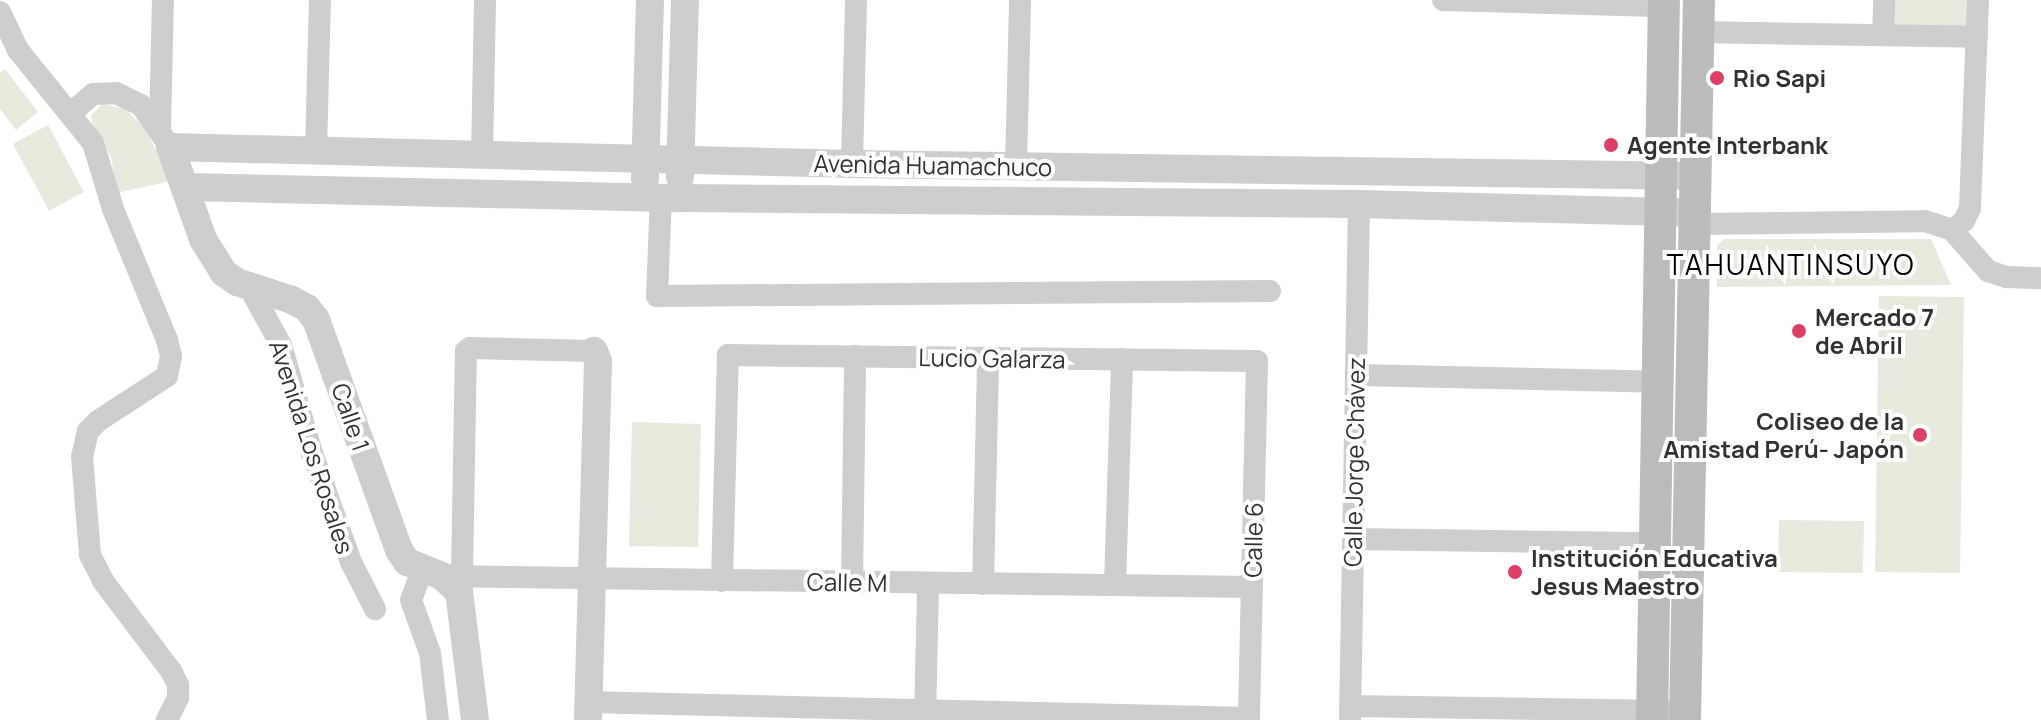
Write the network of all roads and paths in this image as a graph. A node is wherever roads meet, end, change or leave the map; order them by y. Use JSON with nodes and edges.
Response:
{"nodes":[{"id":1,"x":163,"y":0,"type":"edge"},
{"id":2,"x":320,"y":0,"type":"edge"},
{"id":3,"x":485,"y":0,"type":"edge"},
{"id":4,"x":650,"y":0,"type":"edge"},
{"id":5,"x":685,"y":0,"type":"edge"},
{"id":6,"x":856,"y":0,"type":"edge"},
{"id":7,"x":1020,"y":0,"type":"edge"},
{"id":8,"x":1443,"y":0,"type":"edge"},
{"id":9,"x":1699,"y":0,"type":"edge"},
{"id":10,"x":1884,"y":0,"type":"edge"},
{"id":11,"x":1978,"y":0,"type":"edge"},
{"id":12,"x":1664,"y":3,"type":"edge"},
{"id":13,"x":0,"y":12,"type":"edge"},
{"id":14,"x":1699,"y":32,"type":"junction"},
{"id":15,"x":1883,"y":35,"type":"junction"},
{"id":16,"x":1977,"y":37,"type":"junction"},
{"id":17,"x":71,"y":113,"type":"junction"},
{"id":18,"x":165,"y":138,"type":"junction"},
{"id":19,"x":316,"y":151,"type":"junction"},
{"id":20,"x":482,"y":157,"type":"junction"},
{"id":21,"x":646,"y":160,"type":"junction"},
{"id":22,"x":680,"y":160,"type":"junction"},
{"id":23,"x":852,"y":164,"type":"junction"},
{"id":24,"x":1016,"y":167,"type":"junction"},
{"id":25,"x":1661,"y":176,"type":"junction"},
{"id":26,"x":1696,"y":176,"type":"junction"},
{"id":27,"x":185,"y":187,"type":"junction"},
{"id":28,"x":662,"y":196,"type":"junction"},
{"id":29,"x":1359,"y":204,"type":"junction"},
{"id":30,"x":1660,"y":212,"type":"junction"},
{"id":31,"x":1695,"y":218,"type":"junction"},
{"id":32,"x":1952,"y":230,"type":"junction"},
{"id":33,"x":2041,"y":278,"type":"edge"},
{"id":34,"x":248,"y":285,"type":"junction"},
{"id":35,"x":1270,"y":291,"type":"dead end"},
{"id":36,"x":594,"y":351,"type":"joint"},
{"id":37,"x":855,"y":356,"type":"junction"},
{"id":38,"x":988,"y":358,"type":"junction"},
{"id":39,"x":1122,"y":359,"type":"junction"},
{"id":40,"x":1257,"y":361,"type":"joint"},
{"id":41,"x":1356,"y":375,"type":"junction"},
{"id":42,"x":1658,"y":382,"type":"junction"},
{"id":43,"x":1353,"y":539,"type":"junction"},
{"id":44,"x":1656,"y":543,"type":"junction"},
{"id":45,"x":442,"y":574,"type":"junction"},
{"id":46,"x":591,"y":578,"type":"junction"},
{"id":47,"x":722,"y":581,"type":"junction"},
{"id":48,"x":852,"y":582,"type":"junction"},
{"id":49,"x":928,"y":583,"type":"junction"},
{"id":50,"x":983,"y":584,"type":"junction"},
{"id":51,"x":1115,"y":585,"type":"junction"},
{"id":52,"x":1252,"y":587,"type":"junction"},
{"id":53,"x":375,"y":609,"type":"dead end"},
{"id":54,"x":588,"y":711,"type":"edge"},
{"id":55,"x":1350,"y":713,"type":"edge"},
{"id":56,"x":1652,"y":715,"type":"edge"},
{"id":57,"x":925,"y":716,"type":"edge"},
{"id":58,"x":1685,"y":716,"type":"edge"},
{"id":59,"x":1249,"y":719,"type":"edge"},
{"id":60,"x":167,"y":720,"type":"edge"},
{"id":61,"x":438,"y":720,"type":"edge"},
{"id":62,"x":475,"y":720,"type":"edge"}],
"edges":[{"from":1,"to":18,"type":"street"},
{"from":2,"to":19,"type":"street"},
{"from":3,"to":20,"type":"street"},
{"from":4,"to":21,"type":"street"},
{"from":5,"to":22,"type":"street"},
{"from":6,"to":23,"type":"street"},
{"from":7,"to":24,"type":"street"},
{"from":8,"to":12,"type":"street"},
{"from":9,"to":14,"type":"main road"},
{"from":10,"to":15,"type":"street"},
{"from":11,"to":16,"type":"street"},
{"from":12,"to":25,"type":"main road"},
{"from":13,"to":17,"type":"street"},
{"from":14,"to":15,"type":"street"},
{"from":14,"to":26,"type":"main road"},
{"from":15,"to":16,"type":"street"},
{"from":16,"to":32,"type":"street"},
{"from":17,"to":18,"type":"street"},
{"from":17,"to":60,"type":"street"},
{"from":18,"to":19,"type":"street","name":"Avenida Huamachuco"},
{"from":18,"to":27,"type":"street","name":"Calle 1"},
{"from":19,"to":20,"type":"street","name":"Avenida Huamachuco"},
{"from":20,"to":21,"type":"street","name":"Avenida Huamachuco"},
{"from":21,"to":22,"type":"street","name":"Avenida Huamachuco"},
{"from":21,"to":28,"type":"street"},
{"from":22,"to":23,"type":"street","name":"Avenida Huamachuco"},
{"from":22,"to":28,"type":"street"},
{"from":23,"to":24,"type":"street","name":"Avenida Huamachuco"},
{"from":24,"to":25,"type":"street","name":"Avenida Huamachuco"},
{"from":25,"to":26,"type":"street","name":"Avenida Huamachuco"},
{"from":25,"to":30,"type":"main road"},
{"from":26,"to":31,"type":"main road"},
{"from":27,"to":28,"type":"street","name":"Avenida Huamachuco"},
{"from":27,"to":34,"type":"street","name":"Calle 1"},
{"from":28,"to":29,"type":"street","name":"Avenida Huamachuco"},
{"from":28,"to":35,"type":"street"},
{"from":29,"to":30,"type":"street","name":"Avenida Huamachuco"},
{"from":29,"to":41,"type":"street","name":"Calle Jorge Chávez"},
{"from":30,"to":31,"type":"street","name":"Avenida Huamachuco"},
{"from":30,"to":42,"type":"main road"},
{"from":31,"to":32,"type":"street"},
{"from":31,"to":58,"type":"main road"},
{"from":32,"to":33,"type":"street"},
{"from":34,"to":45,"type":"street","name":"Calle 1"},
{"from":34,"to":53,"type":"street","name":"Avenida Los Rosales"},
{"from":36,"to":45,"type":"street"},
{"from":36,"to":46,"type":"street"},
{"from":37,"to":38,"type":"street","name":"Lucio Galarza"},
{"from":37,"to":47,"type":"street","name":"Lucio Galarza"},
{"from":37,"to":48,"type":"street"},
{"from":38,"to":39,"type":"street","name":"Lucio Galarza"},
{"from":38,"to":50,"type":"street"},
{"from":39,"to":40,"type":"street","name":"Lucio Galarza"},
{"from":39,"to":51,"type":"street"},
{"from":40,"to":52,"type":"street","name":"Calle 6"},
{"from":41,"to":42,"type":"street"},
{"from":41,"to":43,"type":"street","name":"Calle Jorge Chávez"},
{"from":42,"to":44,"type":"main road"},
{"from":43,"to":44,"type":"street"},
{"from":43,"to":55,"type":"street","name":"Calle Jorge Chávez"},
{"from":44,"to":56,"type":"main road"},
{"from":45,"to":46,"type":"street","name":"Calle M"},
{"from":45,"to":61,"type":"street"},
{"from":45,"to":62,"type":"street","name":"Calle 1"},
{"from":46,"to":47,"type":"street","name":"Calle M"},
{"from":46,"to":54,"type":"street"},
{"from":47,"to":48,"type":"street","name":"Calle M"},
{"from":48,"to":49,"type":"street","name":"Calle M"},
{"from":49,"to":50,"type":"street","name":"Calle M"},
{"from":49,"to":57,"type":"street"},
{"from":50,"to":51,"type":"street","name":"Calle M"},
{"from":51,"to":52,"type":"street","name":"Calle M"},
{"from":52,"to":59,"type":"street","name":"Calle 6"},
{"from":54,"to":57,"type":"street"},
{"from":55,"to":56,"type":"street"},
{"from":56,"to":58,"type":"street"},
{"from":57,"to":59,"type":"street"}]}
